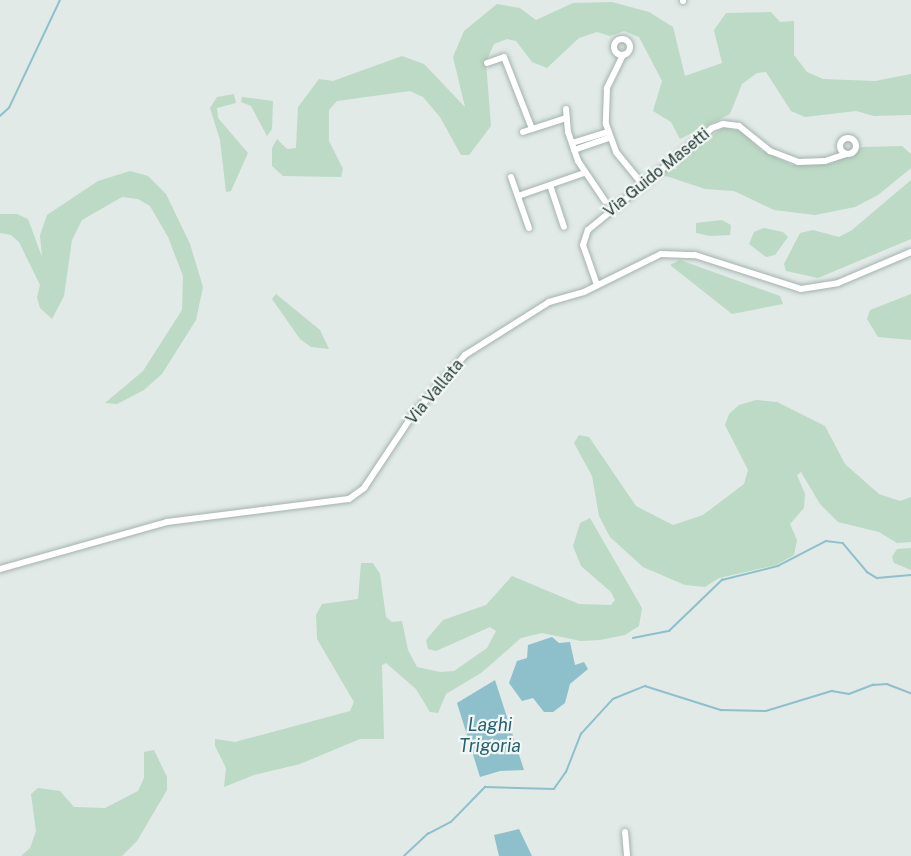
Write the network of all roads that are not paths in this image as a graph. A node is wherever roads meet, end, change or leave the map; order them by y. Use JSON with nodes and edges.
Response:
{"nodes":[{"id":1,"x":623,"y":55,"type":"dead end"},
{"id":2,"x":487,"y":63,"type":"dead end"},
{"id":3,"x":566,"y":109,"type":"dead end"},
{"id":4,"x":566,"y":118,"type":"junction"},
{"id":5,"x":532,"y":129,"type":"junction"},
{"id":6,"x":523,"y":132,"type":"dead end"},
{"id":7,"x":608,"y":135,"type":"junction"},
{"id":8,"x":573,"y":146,"type":"junction"},
{"id":9,"x":846,"y":154,"type":"dead end"},
{"id":10,"x":584,"y":173,"type":"junction"},
{"id":11,"x":511,"y":177,"type":"dead end"},
{"id":12,"x":550,"y":184,"type":"junction"},
{"id":13,"x":643,"y":185,"type":"junction"},
{"id":14,"x":518,"y":195,"type":"junction"},
{"id":15,"x":605,"y":201,"type":"dead end"},
{"id":16,"x":564,"y":227,"type":"dead end"},
{"id":17,"x":529,"y":228,"type":"dead end"},
{"id":18,"x":911,"y":252,"type":"edge"},
{"id":19,"x":597,"y":285,"type":"junction"},
{"id":20,"x":0,"y":569,"type":"edge"},
{"id":21,"x":625,"y":832,"type":"dead end"},
{"id":22,"x":627,"y":856,"type":"edge"}],
"edges":[{"from":1,"to":7,"type":"street"},
{"from":2,"to":5,"type":"street"},
{"from":3,"to":4,"type":"street"},
{"from":4,"to":5,"type":"street"},
{"from":4,"to":8,"type":"street"},
{"from":5,"to":6,"type":"street"},
{"from":7,"to":8,"type":"street"},
{"from":7,"to":13,"type":"street"},
{"from":8,"to":10,"type":"street"},
{"from":9,"to":13,"type":"street","name":"Via Guido Masetti"},
{"from":10,"to":12,"type":"street"},
{"from":10,"to":15,"type":"street"},
{"from":11,"to":14,"type":"street"},
{"from":12,"to":14,"type":"street"},
{"from":12,"to":16,"type":"street"},
{"from":13,"to":19,"type":"street","name":"Via Guido Masetti"},
{"from":14,"to":17,"type":"street"},
{"from":18,"to":19,"type":"street","name":"Via Vallata"},
{"from":19,"to":20,"type":"street","name":"Via Vallata"},
{"from":21,"to":22,"type":"street"}]}
